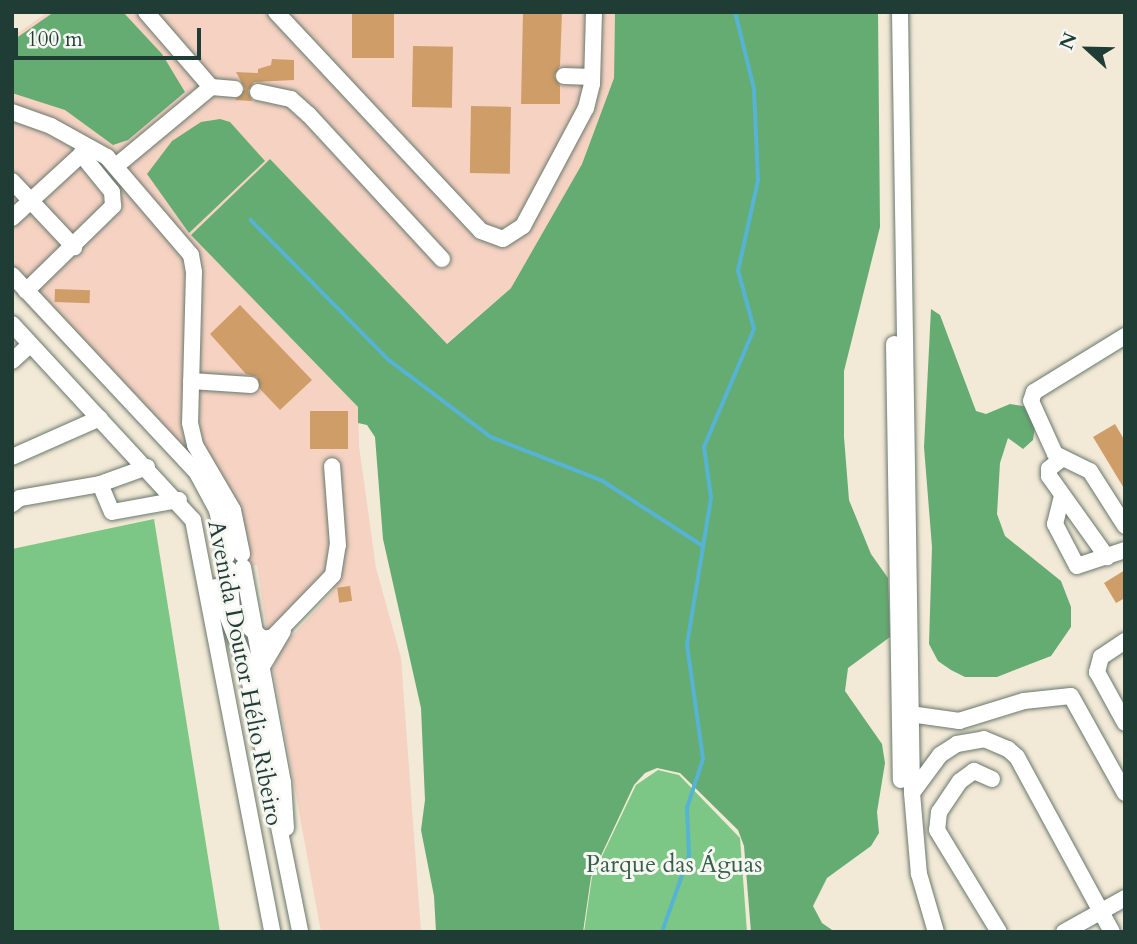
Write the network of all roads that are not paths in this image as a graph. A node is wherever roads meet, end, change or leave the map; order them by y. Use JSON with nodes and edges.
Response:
{"nodes":[{"id":1,"x":146,"y":12,"type":"edge"},
{"id":2,"x":276,"y":12,"type":"edge"},
{"id":3,"x":594,"y":12,"type":"edge"},
{"id":4,"x":890,"y":12,"type":"edge"},
{"id":5,"x":900,"y":12,"type":"edge"},
{"id":6,"x":564,"y":76,"type":"dead end"},
{"id":7,"x":592,"y":77,"type":"junction"},
{"id":8,"x":211,"y":86,"type":"junction"},
{"id":9,"x":235,"y":89,"type":"dead end"},
{"id":10,"x":258,"y":92,"type":"dead end"},
{"id":11,"x":16,"y":119,"type":"edge"},
{"id":12,"x":85,"y":150,"type":"junction"},
{"id":13,"x":116,"y":166,"type":"junction"},
{"id":14,"x":12,"y":181,"type":"edge"},
{"id":15,"x":31,"y":201,"type":"junction"},
{"id":16,"x":12,"y":218,"type":"edge"},
{"id":17,"x":74,"y":247,"type":"junction"},
{"id":18,"x":442,"y":259,"type":"dead end"},
{"id":19,"x":12,"y":275,"type":"edge"},
{"id":20,"x":26,"y":291,"type":"junction"},
{"id":21,"x":12,"y":324,"type":"edge"},
{"id":22,"x":1125,"y":336,"type":"edge"},
{"id":23,"x":31,"y":344,"type":"junction"},
{"id":24,"x":12,"y":360,"type":"edge"},
{"id":25,"x":251,"y":385,"type":"dead end"},
{"id":26,"x":191,"y":389,"type":"junction"},
{"id":27,"x":100,"y":418,"type":"junction"},
{"id":28,"x":154,"y":425,"type":"junction"},
{"id":29,"x":12,"y":457,"type":"edge"},
{"id":30,"x":1060,"y":460,"type":"junction"},
{"id":31,"x":332,"y":466,"type":"dead end"},
{"id":32,"x":147,"y":467,"type":"junction"},
{"id":33,"x":100,"y":484,"type":"junction"},
{"id":34,"x":1062,"y":496,"type":"junction"},
{"id":35,"x":178,"y":500,"type":"junction"},
{"id":36,"x":12,"y":504,"type":"edge"},
{"id":37,"x":1125,"y":526,"type":"edge"},
{"id":38,"x":1125,"y":550,"type":"edge"},
{"id":39,"x":202,"y":552,"type":"junction"},
{"id":40,"x":1107,"y":557,"type":"junction"},
{"id":41,"x":235,"y":562,"type":"junction"},
{"id":42,"x":233,"y":619,"type":"junction"},
{"id":43,"x":284,"y":629,"type":"junction"},
{"id":44,"x":252,"y":631,"type":"junction"},
{"id":45,"x":1125,"y":641,"type":"edge"},
{"id":46,"x":221,"y":651,"type":"junction"},
{"id":47,"x":255,"y":676,"type":"junction"},
{"id":48,"x":226,"y":679,"type":"junction"},
{"id":49,"x":905,"y":713,"type":"junction"},
{"id":50,"x":1125,"y":723,"type":"edge"},
{"id":51,"x":992,"y":779,"type":"dead end"},
{"id":52,"x":912,"y":793,"type":"junction"},
{"id":53,"x":1125,"y":793,"type":"edge"},
{"id":54,"x":1125,"y":898,"type":"edge"},
{"id":55,"x":1102,"y":911,"type":"junction"},
{"id":56,"x":272,"y":932,"type":"edge"},
{"id":57,"x":300,"y":932,"type":"edge"},
{"id":58,"x":925,"y":932,"type":"edge"},
{"id":59,"x":936,"y":932,"type":"edge"},
{"id":60,"x":999,"y":932,"type":"edge"},
{"id":61,"x":1064,"y":932,"type":"edge"},
{"id":62,"x":1112,"y":932,"type":"edge"}],
"edges":[{"from":1,"to":8,"type":"street"},
{"from":2,"to":7,"type":"street"},
{"from":3,"to":7,"type":"street"},
{"from":4,"to":49,"type":"street"},
{"from":5,"to":49,"type":"street"},
{"from":6,"to":7,"type":"street"},
{"from":8,"to":9,"type":"street"},
{"from":8,"to":13,"type":"street"},
{"from":10,"to":18,"type":"street"},
{"from":11,"to":12,"type":"street"},
{"from":12,"to":13,"type":"street"},
{"from":12,"to":15,"type":"street"},
{"from":12,"to":17,"type":"street"},
{"from":13,"to":26,"type":"street"},
{"from":14,"to":15,"type":"street"},
{"from":15,"to":16,"type":"street"},
{"from":15,"to":17,"type":"street"},
{"from":17,"to":20,"type":"street"},
{"from":19,"to":20,"type":"street"},
{"from":20,"to":28,"type":"street"},
{"from":21,"to":23,"type":"street","name":"Avenida Doutor Hélio Ribeiro"},
{"from":22,"to":30,"type":"street"},
{"from":23,"to":24,"type":"street"},
{"from":23,"to":27,"type":"street","name":"Avenida Doutor Hélio Ribeiro"},
{"from":25,"to":26,"type":"street"},
{"from":26,"to":28,"type":"street"},
{"from":26,"to":41,"type":"street"},
{"from":27,"to":29,"type":"street"},
{"from":27,"to":32,"type":"street","name":"Avenida Doutor Hélio Ribeiro"},
{"from":28,"to":41,"type":"street"},
{"from":30,"to":34,"type":"street"},
{"from":30,"to":37,"type":"street"},
{"from":31,"to":43,"type":"street"},
{"from":32,"to":33,"type":"street"},
{"from":32,"to":35,"type":"street","name":"Avenida Doutor Hélio Ribeiro"},
{"from":33,"to":35,"type":"street"},
{"from":33,"to":36,"type":"street"},
{"from":34,"to":40,"type":"street"},
{"from":34,"to":40,"type":"street"},
{"from":35,"to":39,"type":"street","name":"Avenida Doutor Hélio Ribeiro"},
{"from":38,"to":40,"type":"street"},
{"from":39,"to":42,"type":"street"},
{"from":39,"to":46,"type":"street","name":"Avenida Doutor Hélio Ribeiro"},
{"from":41,"to":42,"type":"street"},
{"from":41,"to":44,"type":"street"},
{"from":42,"to":44,"type":"street"},
{"from":42,"to":46,"type":"street"},
{"from":42,"to":47,"type":"street"},
{"from":43,"to":44,"type":"street"},
{"from":43,"to":47,"type":"street"},
{"from":44,"to":47,"type":"street"},
{"from":45,"to":50,"type":"street"},
{"from":46,"to":48,"type":"street","name":"Avenida Doutor Hélio Ribeiro"},
{"from":47,"to":48,"type":"street"},
{"from":47,"to":57,"type":"street","name":"Avenida Doutor Hélio Ribeiro"},
{"from":48,"to":56,"type":"street","name":"Avenida Doutor Hélio Ribeiro"},
{"from":49,"to":52,"type":"street"},
{"from":49,"to":53,"type":"street"},
{"from":49,"to":58,"type":"street"},
{"from":51,"to":60,"type":"street"},
{"from":52,"to":55,"type":"street"},
{"from":52,"to":59,"type":"street"},
{"from":54,"to":55,"type":"street"},
{"from":55,"to":61,"type":"street"},
{"from":55,"to":62,"type":"street"}]}
